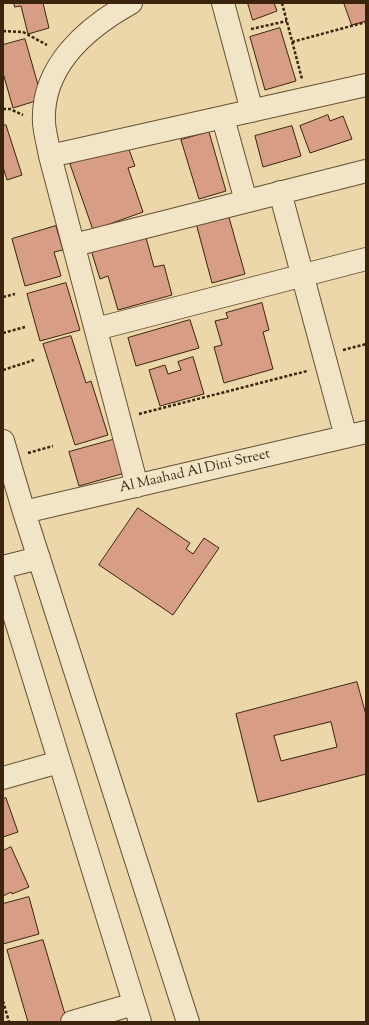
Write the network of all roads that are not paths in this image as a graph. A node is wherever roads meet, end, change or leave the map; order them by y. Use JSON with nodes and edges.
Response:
{"nodes":[{"id":1,"x":223,"y":3,"type":"edge"},
{"id":2,"x":121,"y":6,"type":"edge"},
{"id":3,"x":366,"y":85,"type":"edge"},
{"id":4,"x":252,"y":111,"type":"junction"},
{"id":5,"x":223,"y":118,"type":"junction"},
{"id":6,"x":50,"y":156,"type":"junction"},
{"id":7,"x":366,"y":171,"type":"edge"},
{"id":8,"x":280,"y":192,"type":"junction"},
{"id":9,"x":246,"y":201,"type":"junction"},
{"id":10,"x":74,"y":245,"type":"junction"},
{"id":11,"x":366,"y":259,"type":"edge"},
{"id":12,"x":302,"y":275,"type":"junction"},
{"id":13,"x":96,"y":328,"type":"junction"},
{"id":14,"x":356,"y":435,"type":"edge"},
{"id":15,"x":3,"y":441,"type":"edge"},
{"id":16,"x":136,"y":486,"type":"junction"},
{"id":17,"x":24,"y":512,"type":"junction"},
{"id":18,"x":39,"y":558,"type":"junction"},
{"id":19,"x":3,"y":567,"type":"edge"},
{"id":20,"x":3,"y":578,"type":"edge"},
{"id":21,"x":59,"y":762,"type":"junction"},
{"id":22,"x":3,"y":778,"type":"edge"},
{"id":23,"x":137,"y":1013,"type":"edge"},
{"id":24,"x":72,"y":1022,"type":"edge"},
{"id":25,"x":188,"y":1022,"type":"edge"}],
"edges":[{"from":1,"to":4,"type":"street"},
{"from":2,"to":6,"type":"street"},
{"from":3,"to":4,"type":"street"},
{"from":4,"to":5,"type":"street"},
{"from":5,"to":6,"type":"street"},
{"from":5,"to":9,"type":"street"},
{"from":6,"to":10,"type":"street"},
{"from":7,"to":8,"type":"street"},
{"from":8,"to":9,"type":"street"},
{"from":8,"to":12,"type":"street"},
{"from":9,"to":10,"type":"street"},
{"from":10,"to":13,"type":"street"},
{"from":11,"to":12,"type":"street"},
{"from":12,"to":13,"type":"street"},
{"from":12,"to":14,"type":"street"},
{"from":13,"to":16,"type":"street"},
{"from":14,"to":16,"type":"street","name":"Al Maahad Al Dini Street"},
{"from":15,"to":17,"type":"street"},
{"from":16,"to":17,"type":"street","name":"Al Maahad Al Dini Street"},
{"from":17,"to":18,"type":"street"},
{"from":18,"to":19,"type":"street"},
{"from":18,"to":25,"type":"street"},
{"from":20,"to":21,"type":"street"},
{"from":21,"to":22,"type":"street"},
{"from":21,"to":23,"type":"street"},
{"from":23,"to":24,"type":"street"}]}
